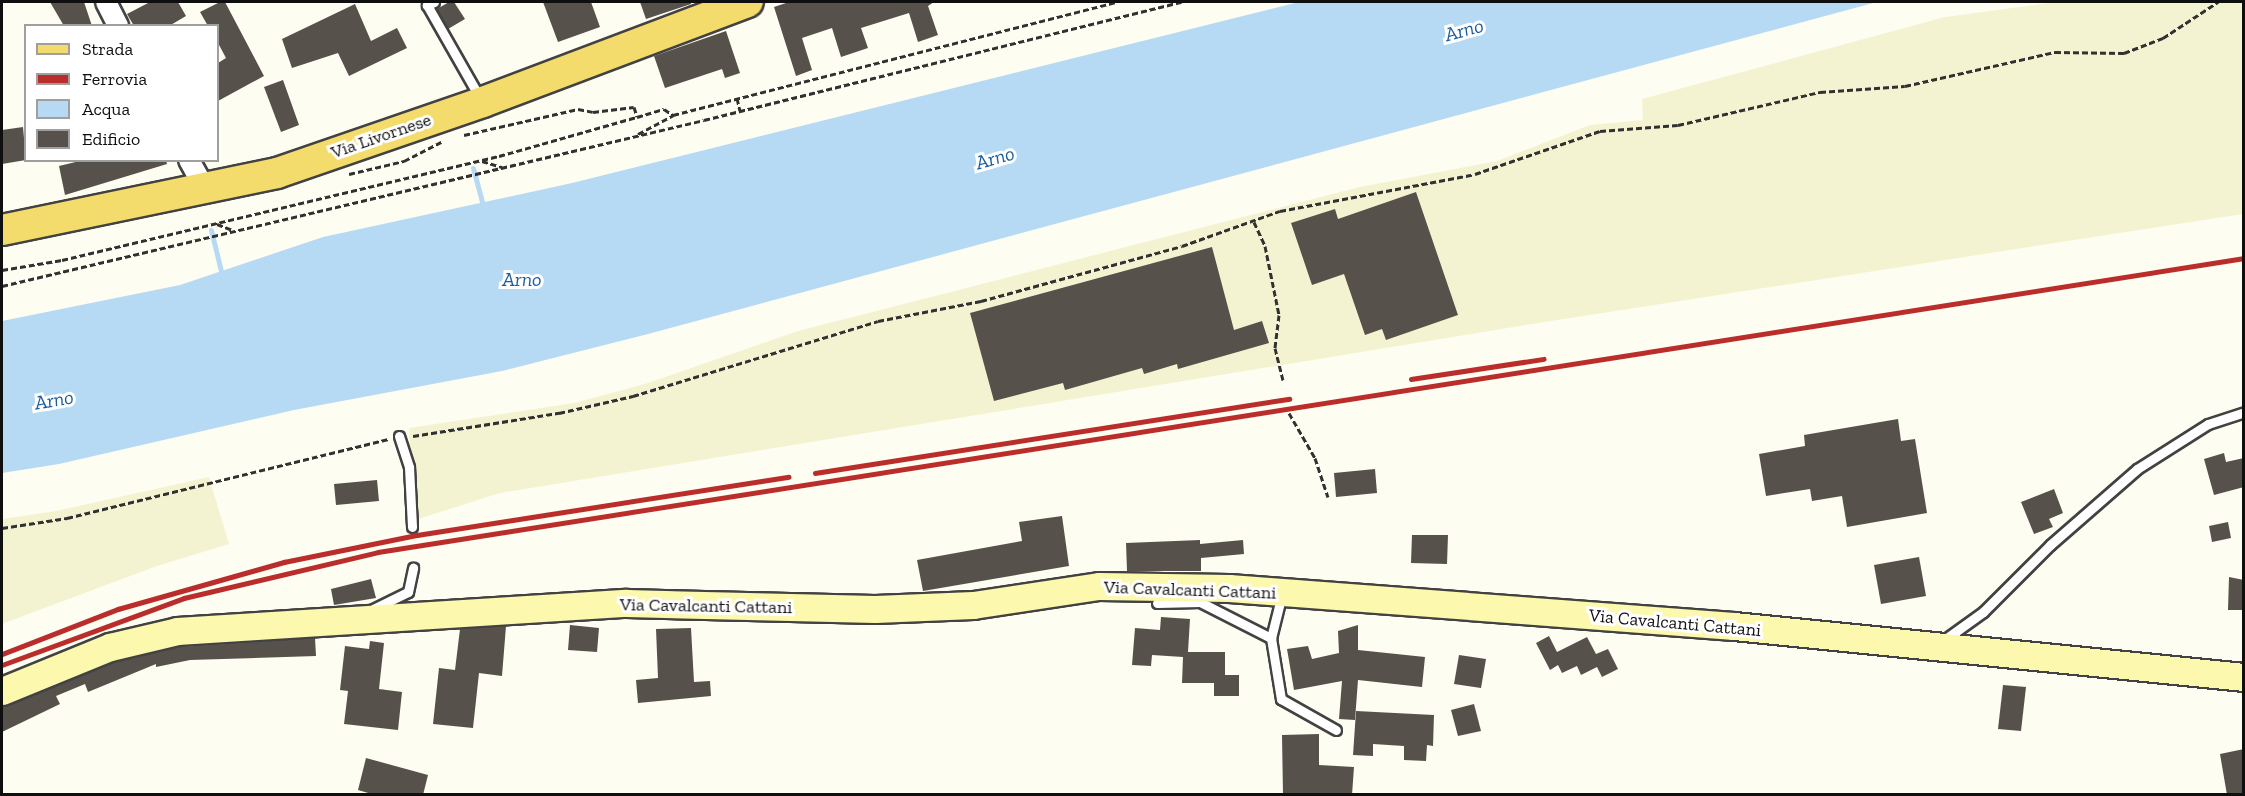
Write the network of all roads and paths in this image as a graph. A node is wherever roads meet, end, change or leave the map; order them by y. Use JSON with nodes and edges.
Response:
{"nodes":[{"id":1,"x":106,"y":2,"type":"edge"},
{"id":2,"x":434,"y":2,"type":"edge"},
{"id":3,"x":748,"y":2,"type":"edge"},
{"id":4,"x":1115,"y":2,"type":"edge"},
{"id":5,"x":1182,"y":2,"type":"edge"},
{"id":6,"x":2218,"y":2,"type":"edge"},
{"id":7,"x":117,"y":24,"type":"edge"},
{"id":8,"x":737,"y":98,"type":"junction"},
{"id":9,"x":483,"y":102,"type":"junction"},
{"id":10,"x":740,"y":111,"type":"junction"},
{"id":11,"x":673,"y":115,"type":"junction"},
{"id":12,"x":637,"y":117,"type":"junction"},
{"id":13,"x":459,"y":136,"type":"dead end"},
{"id":14,"x":634,"y":137,"type":"junction"},
{"id":15,"x":449,"y":138,"type":"dead end"},
{"id":16,"x":481,"y":160,"type":"junction"},
{"id":17,"x":190,"y":162,"type":"edge"},
{"id":18,"x":505,"y":167,"type":"junction"},
{"id":19,"x":346,"y":175,"type":"dead end"},
{"id":20,"x":205,"y":189,"type":"junction"},
{"id":21,"x":1254,"y":222,"type":"junction"},
{"id":22,"x":215,"y":223,"type":"junction"},
{"id":23,"x":2,"y":230,"type":"edge"},
{"id":24,"x":235,"y":231,"type":"junction"},
{"id":25,"x":2,"y":270,"type":"edge"},
{"id":26,"x":2,"y":286,"type":"edge"},
{"id":27,"x":1282,"y":380,"type":"dead end"},
{"id":28,"x":2244,"y":412,"type":"edge"},
{"id":29,"x":1288,"y":413,"type":"dead end"},
{"id":30,"x":399,"y":436,"type":"junction"},
{"id":31,"x":1328,"y":497,"type":"dead end"},
{"id":32,"x":412,"y":527,"type":"dead end"},
{"id":33,"x":2,"y":528,"type":"edge"},
{"id":34,"x":413,"y":568,"type":"dead end"},
{"id":35,"x":1283,"y":592,"type":"junction"},
{"id":36,"x":1157,"y":603,"type":"dead end"},
{"id":37,"x":357,"y":622,"type":"junction"},
{"id":38,"x":1272,"y":638,"type":"junction"},
{"id":39,"x":1932,"y":648,"type":"junction"},
{"id":40,"x":2244,"y":677,"type":"edge"},
{"id":41,"x":2,"y":691,"type":"edge"},
{"id":42,"x":1336,"y":730,"type":"dead end"}],
"edges":[{"from":1,"to":7,"type":"street"},
{"from":2,"to":9,"type":"lane"},
{"from":3,"to":9,"type":"main road","name":"Via Livornese"},
{"from":4,"to":8,"type":"path"},
{"from":5,"to":10,"type":"path"},
{"from":6,"to":21,"type":"path"},
{"from":8,"to":10,"type":"path"},
{"from":8,"to":11,"type":"path"},
{"from":9,"to":20,"type":"main road","name":"Via Livornese"},
{"from":10,"to":14,"type":"path"},
{"from":11,"to":12,"type":"path"},
{"from":11,"to":14,"type":"path"},
{"from":12,"to":13,"type":"path"},
{"from":12,"to":16,"type":"path"},
{"from":14,"to":18,"type":"path"},
{"from":15,"to":19,"type":"path"},
{"from":16,"to":18,"type":"path"},
{"from":16,"to":22,"type":"path"},
{"from":17,"to":20,"type":"street"},
{"from":18,"to":24,"type":"path"},
{"from":20,"to":23,"type":"main road","name":"Via Livornese"},
{"from":21,"to":27,"type":"path"},
{"from":21,"to":30,"type":"path"},
{"from":22,"to":24,"type":"path"},
{"from":22,"to":25,"type":"path"},
{"from":24,"to":26,"type":"path"},
{"from":28,"to":39,"type":"lane"},
{"from":29,"to":31,"type":"path"},
{"from":30,"to":32,"type":"lane"},
{"from":30,"to":33,"type":"path"},
{"from":34,"to":37,"type":"lane"},
{"from":35,"to":37,"type":"street","name":"Via Cavalcanti Cattani"},
{"from":35,"to":38,"type":"lane"},
{"from":35,"to":39,"type":"street","name":"Via Cavalcanti Cattani"},
{"from":36,"to":38,"type":"lane"},
{"from":37,"to":41,"type":"street","name":"Via Cavalcanti Cattani"},
{"from":38,"to":42,"type":"lane"},
{"from":39,"to":40,"type":"street","name":"Via Cavalcanti Cattani"}]}
